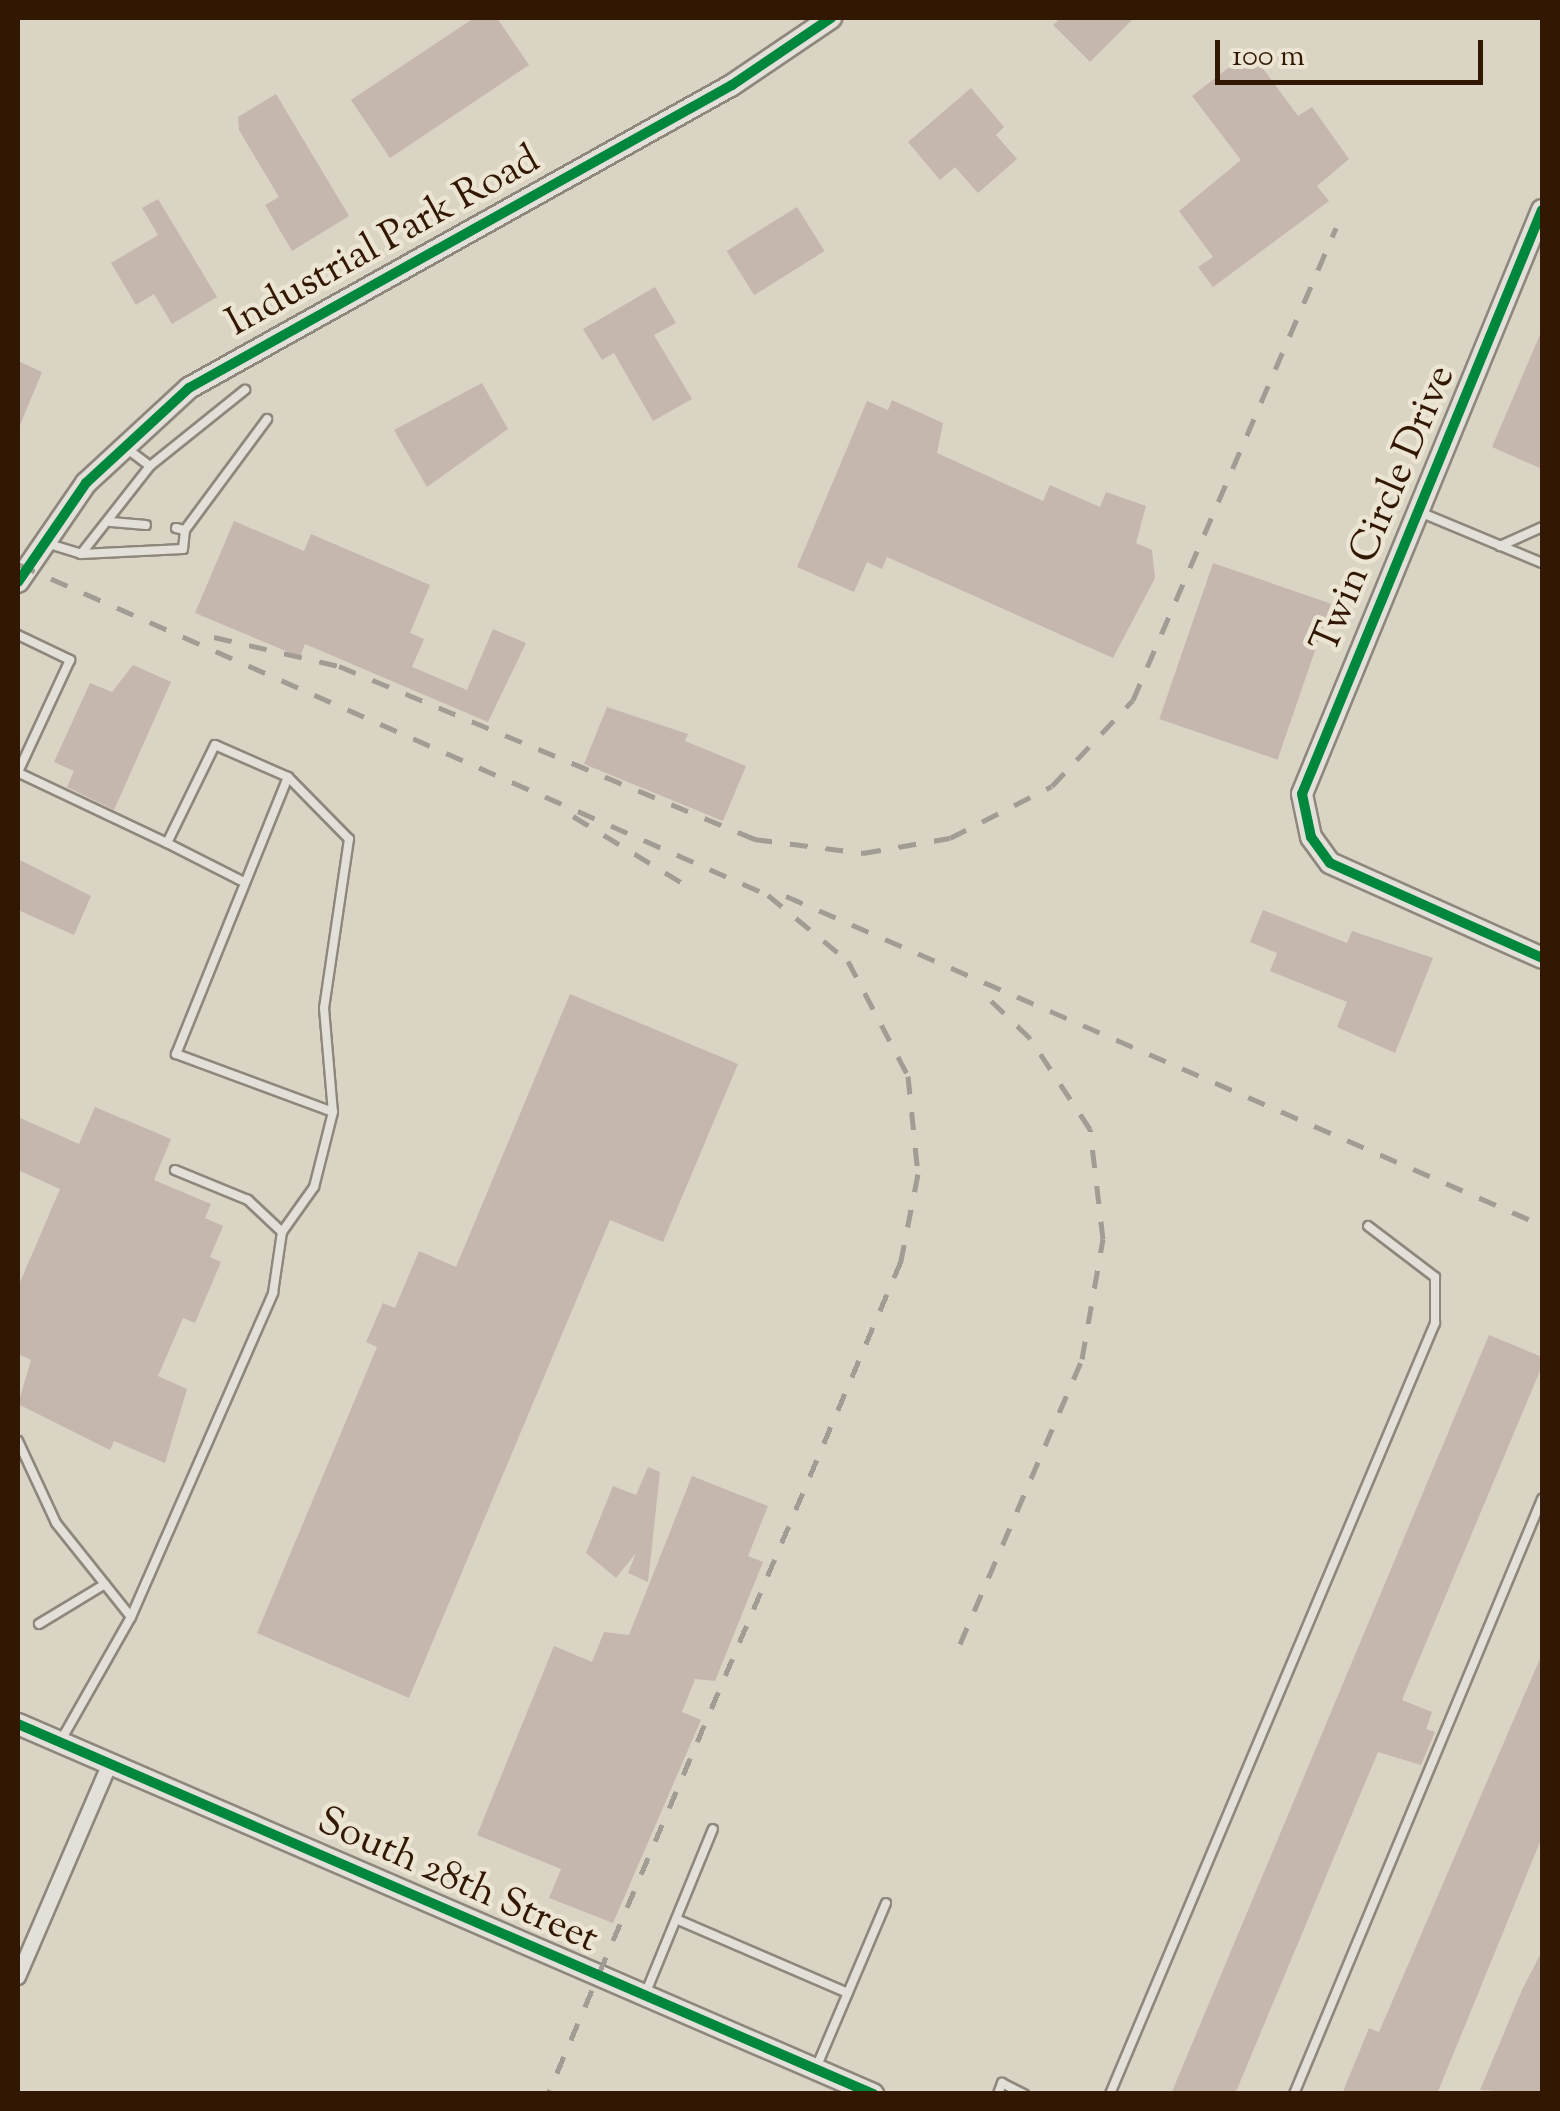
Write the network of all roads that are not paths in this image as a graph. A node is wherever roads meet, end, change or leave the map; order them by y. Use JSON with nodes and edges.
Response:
{"nodes":[{"id":1,"x":830,"y":18,"type":"edge"},
{"id":2,"x":1542,"y":210,"type":"edge"},
{"id":3,"x":245,"y":390,"type":"dead end"},
{"id":4,"x":267,"y":419,"type":"dead end"},
{"id":5,"x":122,"y":445,"type":"junction"},
{"id":6,"x":150,"y":466,"type":"junction"},
{"id":7,"x":1418,"y":511,"type":"junction"},
{"id":8,"x":111,"y":522,"type":"junction"},
{"id":9,"x":146,"y":525,"type":"dead end"},
{"id":10,"x":1542,"y":527,"type":"edge"},
{"id":11,"x":43,"y":542,"type":"junction"},
{"id":12,"x":1500,"y":546,"type":"junction"},
{"id":13,"x":80,"y":554,"type":"junction"},
{"id":14,"x":1542,"y":563,"type":"edge"},
{"id":15,"x":18,"y":582,"type":"edge"},
{"id":16,"x":18,"y":636,"type":"edge"},
{"id":17,"x":18,"y":773,"type":"edge"},
{"id":18,"x":288,"y":776,"type":"junction"},
{"id":19,"x":167,"y":842,"type":"junction"},
{"id":20,"x":240,"y":880,"type":"junction"},
{"id":21,"x":1542,"y":958,"type":"edge"},
{"id":22,"x":333,"y":1112,"type":"junction"},
{"id":23,"x":174,"y":1170,"type":"dead end"},
{"id":24,"x":1368,"y":1226,"type":"dead end"},
{"id":25,"x":282,"y":1232,"type":"junction"},
{"id":26,"x":18,"y":1442,"type":"edge"},
{"id":27,"x":1542,"y":1498,"type":"edge"},
{"id":28,"x":105,"y":1584,"type":"junction"},
{"id":29,"x":130,"y":1616,"type":"junction"},
{"id":30,"x":38,"y":1624,"type":"dead end"},
{"id":31,"x":18,"y":1724,"type":"edge"},
{"id":32,"x":60,"y":1742,"type":"junction"},
{"id":33,"x":110,"y":1763,"type":"junction"},
{"id":34,"x":713,"y":1828,"type":"dead end"},
{"id":35,"x":886,"y":1902,"type":"dead end"},
{"id":36,"x":676,"y":1920,"type":"junction"},
{"id":37,"x":18,"y":1977,"type":"edge"},
{"id":38,"x":848,"y":1993,"type":"junction"},
{"id":39,"x":644,"y":1996,"type":"junction"},
{"id":40,"x":816,"y":2068,"type":"junction"},
{"id":41,"x":874,"y":2094,"type":"edge"},
{"id":42,"x":998,"y":2094,"type":"edge"},
{"id":43,"x":1024,"y":2094,"type":"edge"},
{"id":44,"x":1110,"y":2094,"type":"edge"},
{"id":45,"x":1294,"y":2094,"type":"edge"}],
"edges":[{"from":1,"to":5,"type":"street","name":"Industrial Park Road"},
{"from":2,"to":7,"type":"street","name":"Twin Circle Drive"},
{"from":3,"to":6,"type":"lane"},
{"from":4,"to":13,"type":"lane"},
{"from":5,"to":6,"type":"lane"},
{"from":5,"to":11,"type":"street","name":"Industrial Park Road"},
{"from":6,"to":8,"type":"lane"},
{"from":7,"to":12,"type":"lane"},
{"from":7,"to":21,"type":"street","name":"Twin Circle Drive"},
{"from":8,"to":9,"type":"lane"},
{"from":8,"to":13,"type":"lane"},
{"from":10,"to":12,"type":"lane"},
{"from":11,"to":13,"type":"lane"},
{"from":11,"to":15,"type":"street","name":"Industrial Park Road"},
{"from":12,"to":14,"type":"lane"},
{"from":16,"to":17,"type":"lane"},
{"from":17,"to":19,"type":"lane"},
{"from":18,"to":19,"type":"lane"},
{"from":18,"to":20,"type":"lane"},
{"from":18,"to":22,"type":"lane"},
{"from":19,"to":20,"type":"lane"},
{"from":20,"to":22,"type":"lane"},
{"from":22,"to":25,"type":"lane"},
{"from":23,"to":25,"type":"lane"},
{"from":24,"to":44,"type":"lane"},
{"from":25,"to":29,"type":"lane"},
{"from":26,"to":28,"type":"lane"},
{"from":27,"to":45,"type":"lane"},
{"from":28,"to":29,"type":"lane"},
{"from":28,"to":30,"type":"lane"},
{"from":29,"to":32,"type":"lane"},
{"from":31,"to":32,"type":"street","name":"South 28th Street"},
{"from":32,"to":33,"type":"street","name":"South 28th Street"},
{"from":33,"to":37,"type":"street"},
{"from":33,"to":39,"type":"street","name":"South 28th Street"},
{"from":34,"to":36,"type":"lane"},
{"from":35,"to":38,"type":"lane"},
{"from":36,"to":38,"type":"lane"},
{"from":36,"to":39,"type":"lane"},
{"from":38,"to":40,"type":"lane"},
{"from":39,"to":40,"type":"street","name":"South 28th Street"},
{"from":40,"to":41,"type":"street","name":"South 28th Street"},
{"from":42,"to":43,"type":"lane"}]}
